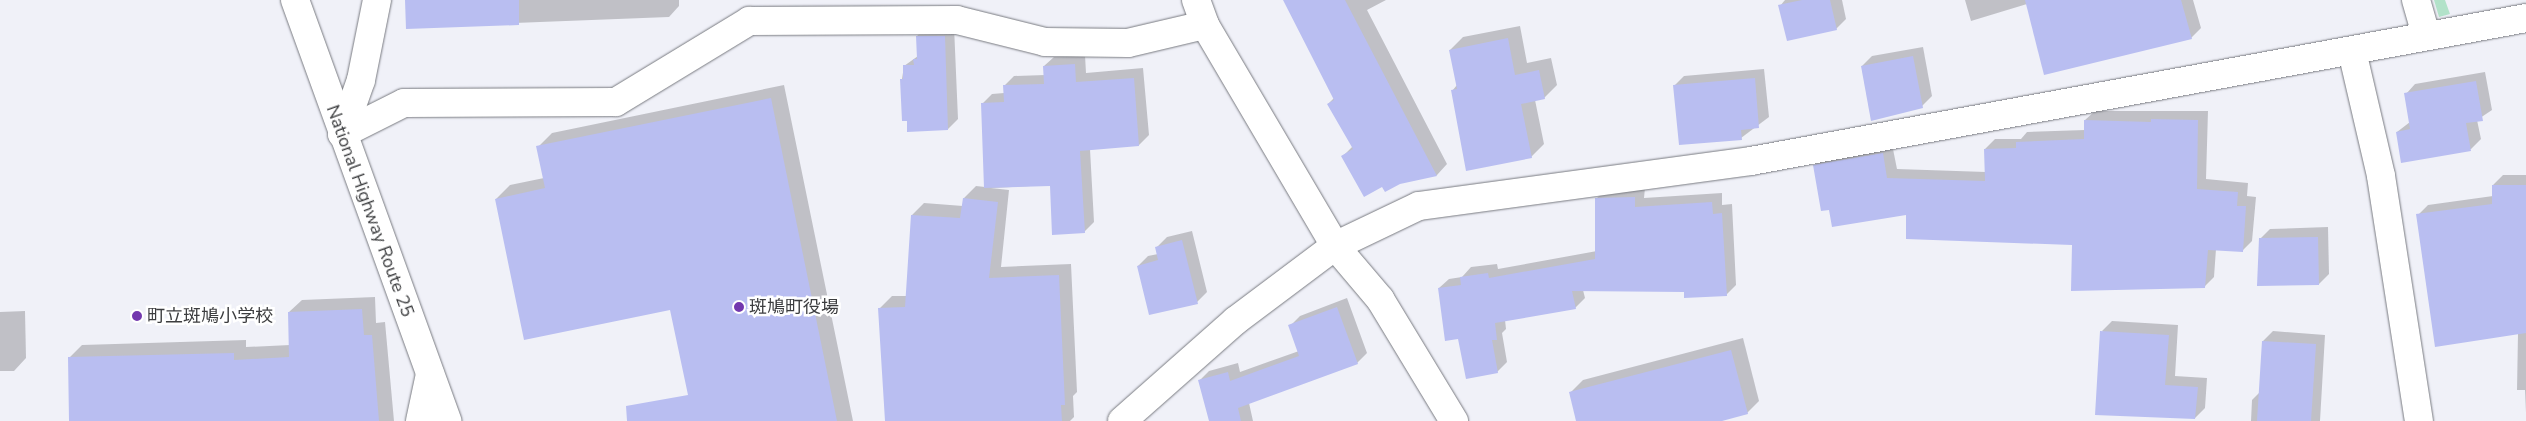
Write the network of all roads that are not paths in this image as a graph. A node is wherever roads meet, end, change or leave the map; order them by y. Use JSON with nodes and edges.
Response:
{"nodes":[{"id":1,"x":295,"y":0,"type":"edge"},
{"id":2,"x":377,"y":0,"type":"edge"},
{"id":3,"x":1196,"y":0,"type":"edge"},
{"id":4,"x":2416,"y":0,"type":"edge"},
{"id":5,"x":2526,"y":18,"type":"edge"},
{"id":6,"x":1205,"y":25,"type":"junction"},
{"id":7,"x":2426,"y":35,"type":"junction"},
{"id":8,"x":2352,"y":51,"type":"junction"},
{"id":9,"x":342,"y":134,"type":"junction"},
{"id":10,"x":1335,"y":246,"type":"junction"},
{"id":11,"x":430,"y":374,"type":"junction"},
{"id":12,"x":420,"y":421,"type":"edge"},
{"id":13,"x":447,"y":421,"type":"edge"},
{"id":14,"x":1122,"y":421,"type":"edge"},
{"id":15,"x":1454,"y":421,"type":"edge"},
{"id":16,"x":2418,"y":421,"type":"edge"}],
"edges":[{"from":1,"to":9,"type":"main road","name":"National Highway Route 25"},
{"from":2,"to":9,"type":"main road"},
{"from":3,"to":6,"type":"main road"},
{"from":4,"to":7,"type":"main road"},
{"from":5,"to":7,"type":"main road"},
{"from":6,"to":9,"type":"main road"},
{"from":6,"to":10,"type":"main road"},
{"from":7,"to":8,"type":"main road"},
{"from":8,"to":10,"type":"main road"},
{"from":8,"to":16,"type":"main road"},
{"from":9,"to":11,"type":"main road","name":"National Highway Route 25"},
{"from":10,"to":14,"type":"main road"},
{"from":10,"to":15,"type":"main road"},
{"from":11,"to":12,"type":"main road"},
{"from":11,"to":13,"type":"main road","name":"National Highway Route 25"}]}
